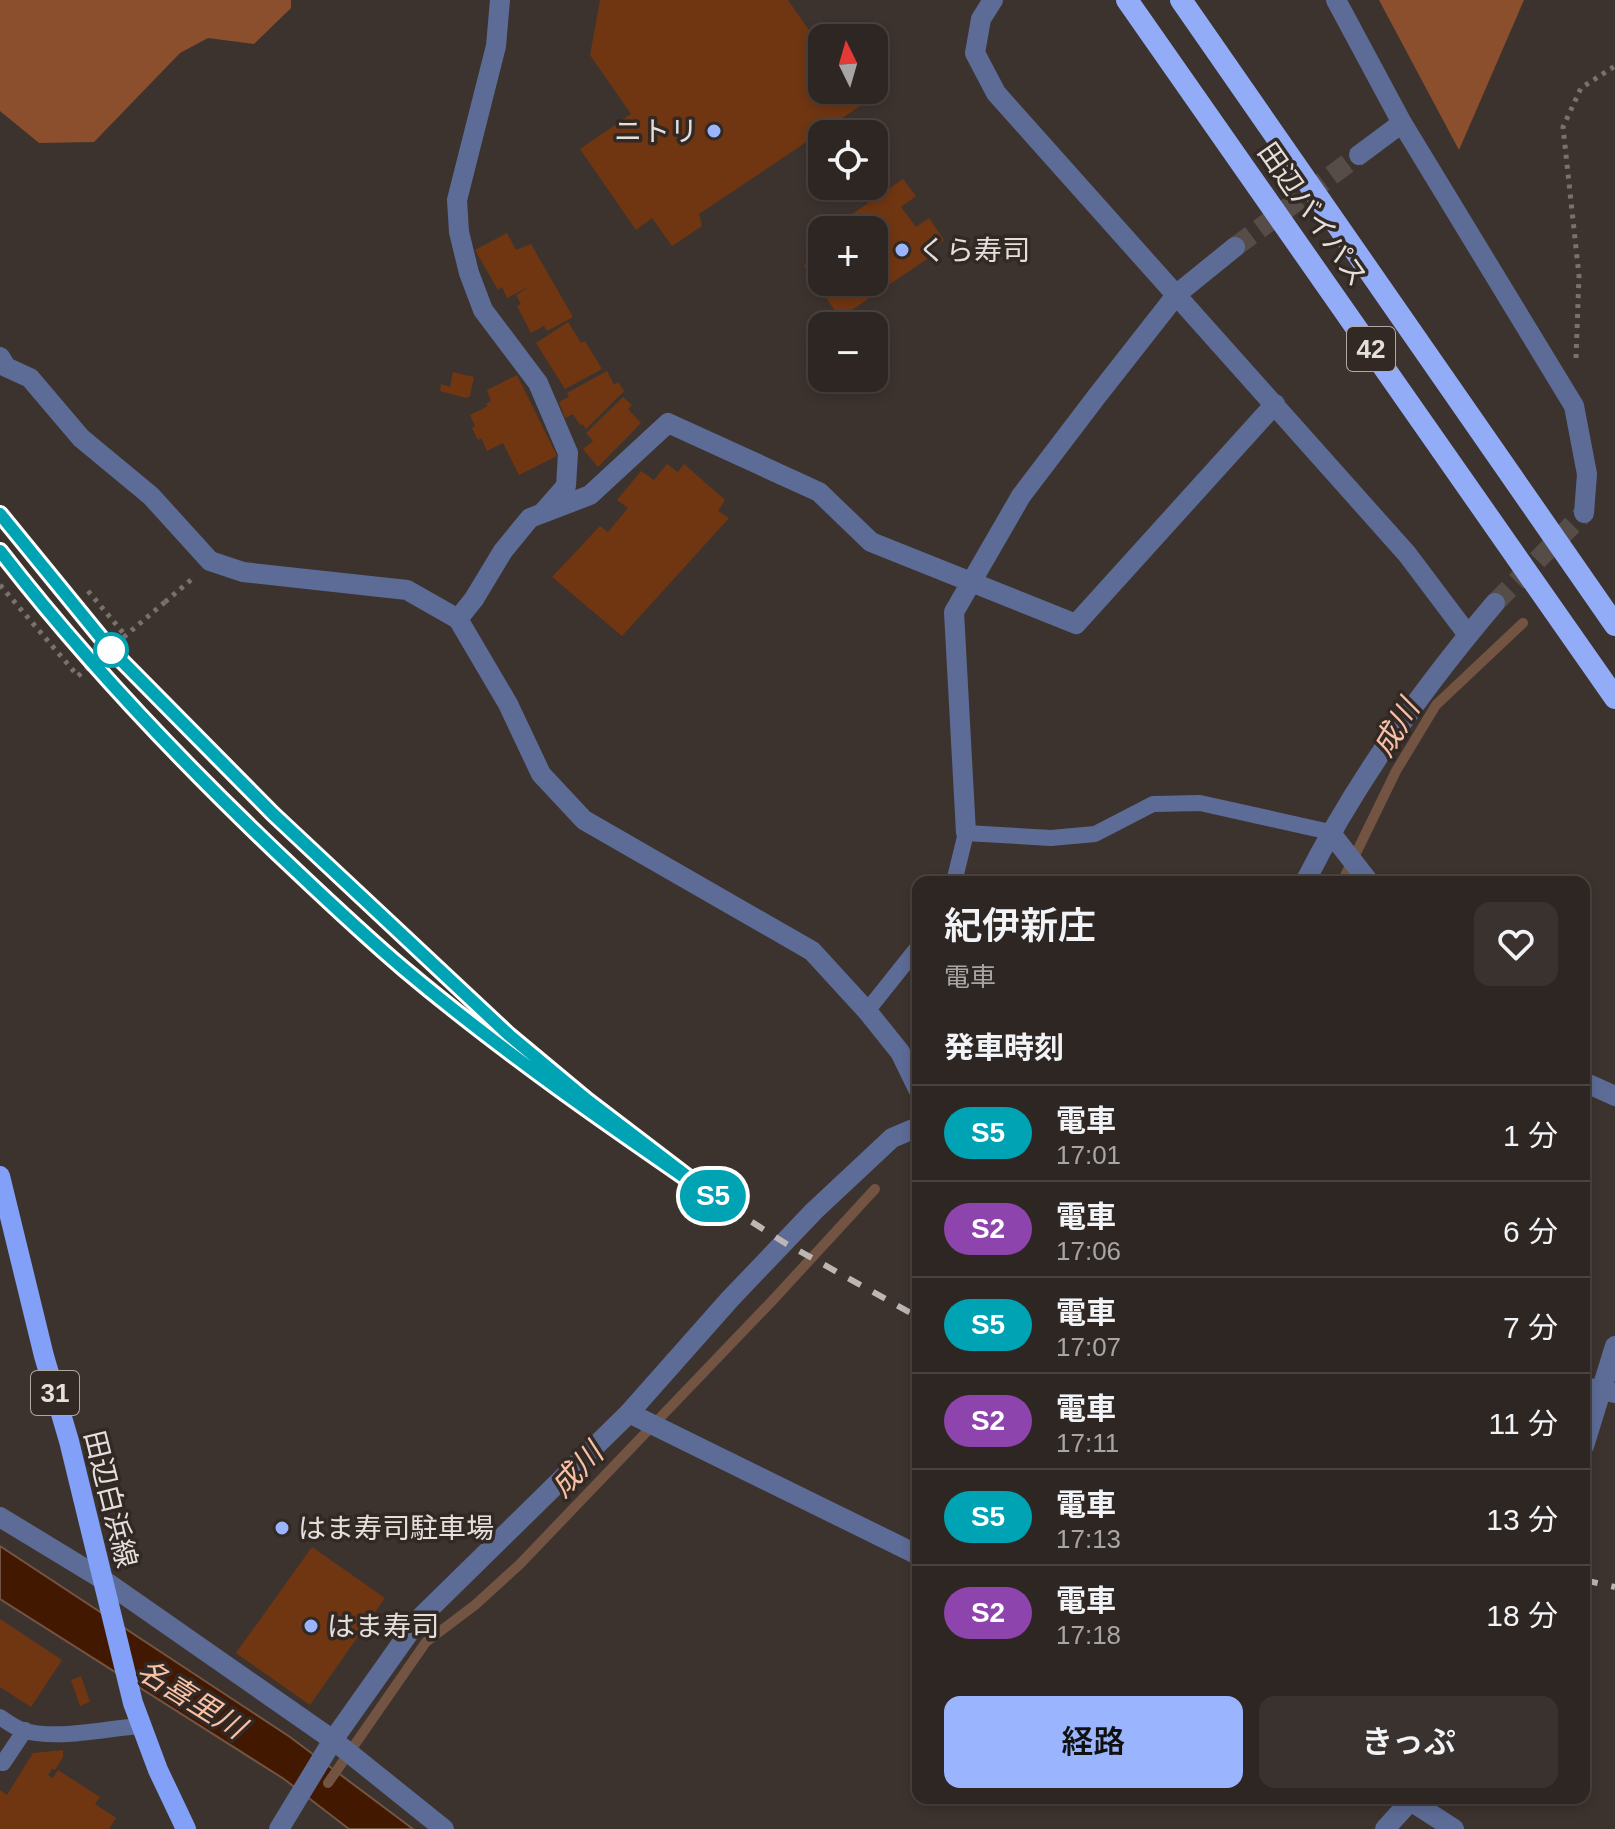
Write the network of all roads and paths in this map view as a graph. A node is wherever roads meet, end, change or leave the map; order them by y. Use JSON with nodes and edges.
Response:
{"nodes":[{"id":1,"x":500,"y":0,"type":"edge"},
{"id":2,"x":993,"y":0,"type":"edge"},
{"id":3,"x":1127,"y":0,"type":"edge"},
{"id":4,"x":1181,"y":0,"type":"edge"},
{"id":5,"x":1336,"y":0,"type":"edge"},
{"id":6,"x":1615,"y":66,"type":"edge"},
{"id":7,"x":1402,"y":123,"type":"junction"},
{"id":8,"x":1359,"y":155,"type":"tunnel mouth"},
{"id":9,"x":1235,"y":247,"type":"tunnel mouth"},
{"id":10,"x":1177,"y":294,"type":"junction"},
{"id":11,"x":0,"y":357,"type":"edge"},
{"id":12,"x":1275,"y":404,"type":"junction"},
{"id":13,"x":1574,"y":406,"type":"junction"},
{"id":14,"x":1584,"y":513,"type":"tunnel mouth"},
{"id":15,"x":541,"y":514,"type":"junction"},
{"id":16,"x":201,"y":571,"type":"dead end"},
{"id":17,"x":972,"y":582,"type":"junction"},
{"id":18,"x":0,"y":585,"type":"edge"},
{"id":19,"x":88,"y":591,"type":"dead end"},
{"id":20,"x":1495,"y":603,"type":"tunnel mouth"},
{"id":21,"x":458,"y":619,"type":"junction"},
{"id":22,"x":1615,"y":625,"type":"edge"},
{"id":23,"x":125,"y":635,"type":"junction"},
{"id":24,"x":1468,"y":635,"type":"junction"},
{"id":25,"x":1615,"y":698,"type":"edge"},
{"id":26,"x":1330,"y":832,"type":"junction"},
{"id":27,"x":966,"y":833,"type":"junction"},
{"id":28,"x":955,"y":876,"type":"edge"},
{"id":29,"x":1308,"y":876,"type":"edge"},
{"id":30,"x":1364,"y":876,"type":"edge"},
{"id":31,"x":912,"y":955,"type":"edge"},
{"id":32,"x":867,"y":1011,"type":"junction"},
{"id":33,"x":912,"y":1077,"type":"edge"},
{"id":34,"x":1590,"y":1085,"type":"edge"},
{"id":35,"x":1615,"y":1096,"type":"edge"},
{"id":36,"x":912,"y":1130,"type":"edge"},
{"id":37,"x":0,"y":1176,"type":"edge"},
{"id":38,"x":1615,"y":1346,"type":"edge"},
{"id":39,"x":1600,"y":1390,"type":"edge"},
{"id":40,"x":629,"y":1413,"type":"junction"},
{"id":41,"x":1590,"y":1425,"type":"edge"},
{"id":42,"x":0,"y":1517,"type":"edge"},
{"id":43,"x":912,"y":1552,"type":"edge"},
{"id":44,"x":102,"y":1579,"type":"junction"},
{"id":45,"x":0,"y":1717,"type":"edge"},
{"id":46,"x":142,"y":1726,"type":"junction"},
{"id":47,"x":25,"y":1730,"type":"junction"},
{"id":48,"x":333,"y":1740,"type":"junction"},
{"id":49,"x":0,"y":1761,"type":"edge"},
{"id":50,"x":1406,"y":1804,"type":"edge"},
{"id":51,"x":1417,"y":1804,"type":"edge"},
{"id":52,"x":283,"y":1824,"type":"edge"},
{"id":53,"x":186,"y":1829,"type":"edge"},
{"id":54,"x":444,"y":1829,"type":"edge"},
{"id":55,"x":1385,"y":1829,"type":"edge"},
{"id":56,"x":1454,"y":1829,"type":"edge"}],
"edges":[{"from":1,"to":15,"type":"street"},
{"from":2,"to":10,"type":"street"},
{"from":3,"to":25,"type":"highway","name":"田辺バイパス","number":"42"},
{"from":4,"to":22,"type":"highway","name":"田辺バイパス","number":"42"},
{"from":5,"to":7,"type":"street"},
{"from":6,"to":13,"type":"path"},
{"from":7,"to":8,"type":"street"},
{"from":7,"to":13,"type":"street"},
{"from":9,"to":10,"type":"street"},
{"from":10,"to":12,"type":"street"},
{"from":10,"to":17,"type":"street"},
{"from":11,"to":21,"type":"street"},
{"from":12,"to":17,"type":"street"},
{"from":12,"to":24,"type":"street"},
{"from":13,"to":14,"type":"street"},
{"from":15,"to":17,"type":"street"},
{"from":15,"to":21,"type":"street"},
{"from":16,"to":23,"type":"path","bridge":true},
{"from":17,"to":27,"type":"street"},
{"from":18,"to":23,"type":"path","bridge":true},
{"from":19,"to":23,"type":"path"},
{"from":20,"to":24,"type":"street"},
{"from":21,"to":32,"type":"street"},
{"from":24,"to":26,"type":"street"},
{"from":26,"to":27,"type":"lane"},
{"from":26,"to":29,"type":"street"},
{"from":26,"to":30,"type":"street"},
{"from":27,"to":28,"type":"lane"},
{"from":31,"to":32,"type":"lane"},
{"from":32,"to":33,"type":"street"},
{"from":34,"to":35,"type":"street"},
{"from":36,"to":40,"type":"street"},
{"from":37,"to":44,"type":"main road","name":"田辺白浜線","number":"31"},
{"from":38,"to":39,"type":"street"},
{"from":39,"to":41,"type":"street"},
{"from":40,"to":43,"type":"street"},
{"from":40,"to":48,"type":"street"},
{"from":42,"to":44,"type":"street"},
{"from":44,"to":46,"type":"main road","name":"田辺白浜線","number":"31"},
{"from":44,"to":48,"type":"street"},
{"from":45,"to":47,"type":"lane"},
{"from":46,"to":47,"type":"lane"},
{"from":46,"to":53,"type":"main road","name":"田辺白浜線","number":"31"},
{"from":47,"to":49,"type":"lane"},
{"from":48,"to":52,"type":"street"},
{"from":48,"to":54,"type":"street"},
{"from":50,"to":55,"type":"street"},
{"from":51,"to":56,"type":"street"}]}
